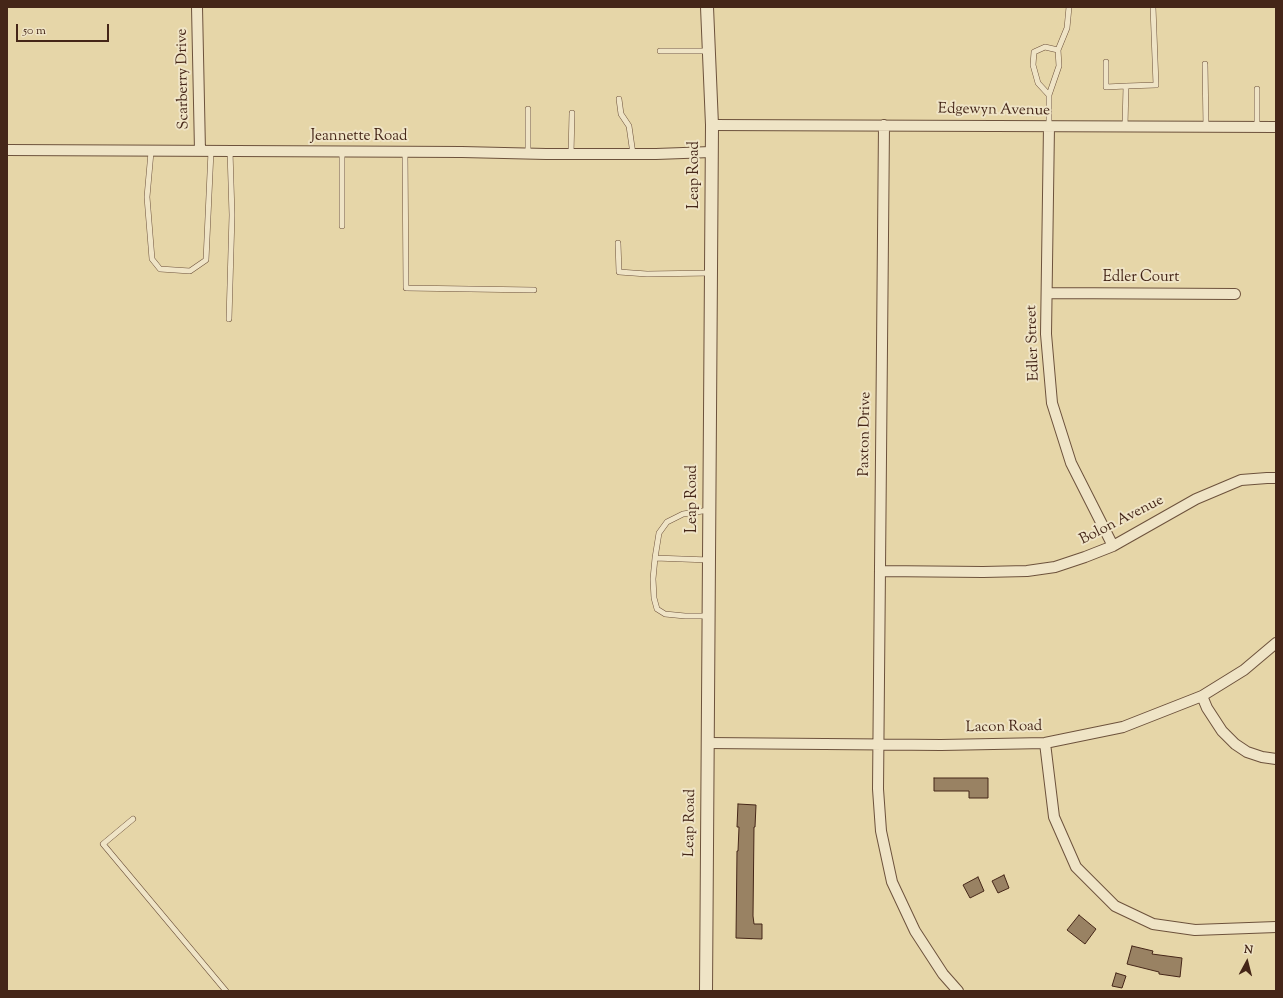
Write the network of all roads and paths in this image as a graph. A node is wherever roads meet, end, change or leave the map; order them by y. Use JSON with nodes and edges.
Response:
{"nodes":[{"id":1,"x":197,"y":7,"type":"edge"},
{"id":2,"x":707,"y":7,"type":"edge"},
{"id":3,"x":1069,"y":7,"type":"edge"},
{"id":4,"x":1153,"y":7,"type":"edge"},
{"id":5,"x":1058,"y":50,"type":"junction"},
{"id":6,"x":660,"y":51,"type":"dead end"},
{"id":7,"x":709,"y":51,"type":"junction"},
{"id":8,"x":1106,"y":62,"type":"dead end"},
{"id":9,"x":1205,"y":64,"type":"dead end"},
{"id":10,"x":1126,"y":86,"type":"junction"},
{"id":11,"x":1258,"y":89,"type":"dead end"},
{"id":12,"x":1049,"y":95,"type":"junction"},
{"id":13,"x":619,"y":99,"type":"dead end"},
{"id":14,"x":528,"y":109,"type":"dead end"},
{"id":15,"x":572,"y":113,"type":"dead end"},
{"id":16,"x":712,"y":124,"type":"junction"},
{"id":17,"x":884,"y":125,"type":"junction"},
{"id":18,"x":1049,"y":126,"type":"junction"},
{"id":19,"x":1125,"y":126,"type":"junction"},
{"id":20,"x":1206,"y":126,"type":"junction"},
{"id":21,"x":1257,"y":127,"type":"junction"},
{"id":22,"x":1276,"y":127,"type":"edge"},
{"id":23,"x":7,"y":150,"type":"edge"},
{"id":24,"x":200,"y":151,"type":"junction"},
{"id":25,"x":211,"y":151,"type":"junction"},
{"id":26,"x":230,"y":151,"type":"junction"},
{"id":27,"x":151,"y":152,"type":"junction"},
{"id":28,"x":342,"y":152,"type":"junction"},
{"id":29,"x":405,"y":152,"type":"junction"},
{"id":30,"x":711,"y":152,"type":"junction"},
{"id":31,"x":528,"y":154,"type":"junction"},
{"id":32,"x":571,"y":154,"type":"junction"},
{"id":33,"x":633,"y":154,"type":"junction"},
{"id":34,"x":342,"y":226,"type":"dead end"},
{"id":35,"x":618,"y":243,"type":"dead end"},
{"id":36,"x":711,"y":273,"type":"junction"},
{"id":37,"x":534,"y":290,"type":"dead end"},
{"id":38,"x":1047,"y":293,"type":"junction"},
{"id":39,"x":1235,"y":294,"type":"dead end"},
{"id":40,"x":229,"y":319,"type":"dead end"},
{"id":41,"x":1276,"y":478,"type":"edge"},
{"id":42,"x":709,"y":510,"type":"junction"},
{"id":43,"x":1113,"y":546,"type":"junction"},
{"id":44,"x":655,"y":558,"type":"junction"},
{"id":45,"x":709,"y":560,"type":"junction"},
{"id":46,"x":880,"y":571,"type":"junction"},
{"id":47,"x":708,"y":616,"type":"junction"},
{"id":48,"x":1276,"y":643,"type":"edge"},
{"id":49,"x":1202,"y":696,"type":"junction"},
{"id":50,"x":708,"y":743,"type":"junction"},
{"id":51,"x":1045,"y":743,"type":"junction"},
{"id":52,"x":878,"y":744,"type":"junction"},
{"id":53,"x":1276,"y":759,"type":"edge"},
{"id":54,"x":133,"y":819,"type":"dead end"},
{"id":55,"x":1276,"y":927,"type":"edge"},
{"id":56,"x":226,"y":991,"type":"edge"},
{"id":57,"x":706,"y":991,"type":"edge"},
{"id":58,"x":958,"y":991,"type":"edge"}],
"edges":[{"from":1,"to":24,"type":"street","name":"Scarberry Drive"},
{"from":2,"to":7,"type":"street","name":"Leap Road"},
{"from":3,"to":5,"type":"lane"},
{"from":4,"to":10,"type":"lane"},
{"from":5,"to":12,"type":"lane"},
{"from":5,"to":12,"type":"lane"},
{"from":6,"to":7,"type":"lane"},
{"from":7,"to":16,"type":"street","name":"Leap Road"},
{"from":8,"to":10,"type":"lane"},
{"from":9,"to":20,"type":"lane"},
{"from":10,"to":19,"type":"lane"},
{"from":11,"to":21,"type":"lane"},
{"from":12,"to":18,"type":"lane"},
{"from":13,"to":33,"type":"lane"},
{"from":14,"to":31,"type":"lane"},
{"from":15,"to":32,"type":"lane"},
{"from":16,"to":17,"type":"street","name":"Edgewyn Avenue"},
{"from":16,"to":30,"type":"street","name":"Leap Road"},
{"from":17,"to":18,"type":"street","name":"Edgewyn Avenue"},
{"from":17,"to":46,"type":"street","name":"Paxton Drive"},
{"from":18,"to":19,"type":"street","name":"Edgewyn Avenue"},
{"from":18,"to":38,"type":"street","name":"Edler Street"},
{"from":19,"to":20,"type":"street","name":"Edgewyn Avenue"},
{"from":20,"to":21,"type":"street","name":"Edgewyn Avenue"},
{"from":21,"to":22,"type":"street","name":"Edgewyn Avenue"},
{"from":23,"to":27,"type":"street","name":"Jeannette Road"},
{"from":24,"to":25,"type":"street","name":"Jeannette Road"},
{"from":24,"to":27,"type":"street","name":"Jeannette Road"},
{"from":25,"to":26,"type":"street","name":"Jeannette Road"},
{"from":25,"to":27,"type":"lane"},
{"from":26,"to":28,"type":"street","name":"Jeannette Road"},
{"from":26,"to":40,"type":"lane"},
{"from":28,"to":29,"type":"street","name":"Jeannette Road"},
{"from":28,"to":34,"type":"lane"},
{"from":29,"to":31,"type":"street","name":"Jeannette Road"},
{"from":29,"to":37,"type":"lane"},
{"from":30,"to":33,"type":"street","name":"Jeannette Road"},
{"from":30,"to":36,"type":"street","name":"Leap Road"},
{"from":31,"to":32,"type":"street","name":"Jeannette Road"},
{"from":32,"to":33,"type":"street","name":"Jeannette Road"},
{"from":35,"to":36,"type":"lane"},
{"from":36,"to":42,"type":"street","name":"Leap Road"},
{"from":38,"to":39,"type":"street","name":"Edler Court"},
{"from":38,"to":43,"type":"street","name":"Edler Street"},
{"from":41,"to":43,"type":"street","name":"Bolon Avenue"},
{"from":42,"to":44,"type":"lane"},
{"from":42,"to":45,"type":"street","name":"Leap Road"},
{"from":43,"to":46,"type":"street","name":"Bolon Avenue"},
{"from":44,"to":45,"type":"lane"},
{"from":44,"to":47,"type":"lane"},
{"from":45,"to":47,"type":"street","name":"Leap Road"},
{"from":46,"to":52,"type":"street","name":"Paxton Drive"},
{"from":47,"to":50,"type":"street","name":"Leap Road"},
{"from":48,"to":49,"type":"street","name":"Lacon Road"},
{"from":49,"to":51,"type":"street","name":"Lacon Road"},
{"from":49,"to":53,"type":"street"},
{"from":50,"to":52,"type":"street","name":"Lacon Road"},
{"from":50,"to":57,"type":"street","name":"Leap Road"},
{"from":51,"to":52,"type":"street","name":"Lacon Road"},
{"from":51,"to":55,"type":"street"},
{"from":52,"to":58,"type":"street","name":"Paxton Drive"},
{"from":54,"to":56,"type":"lane"}]}
